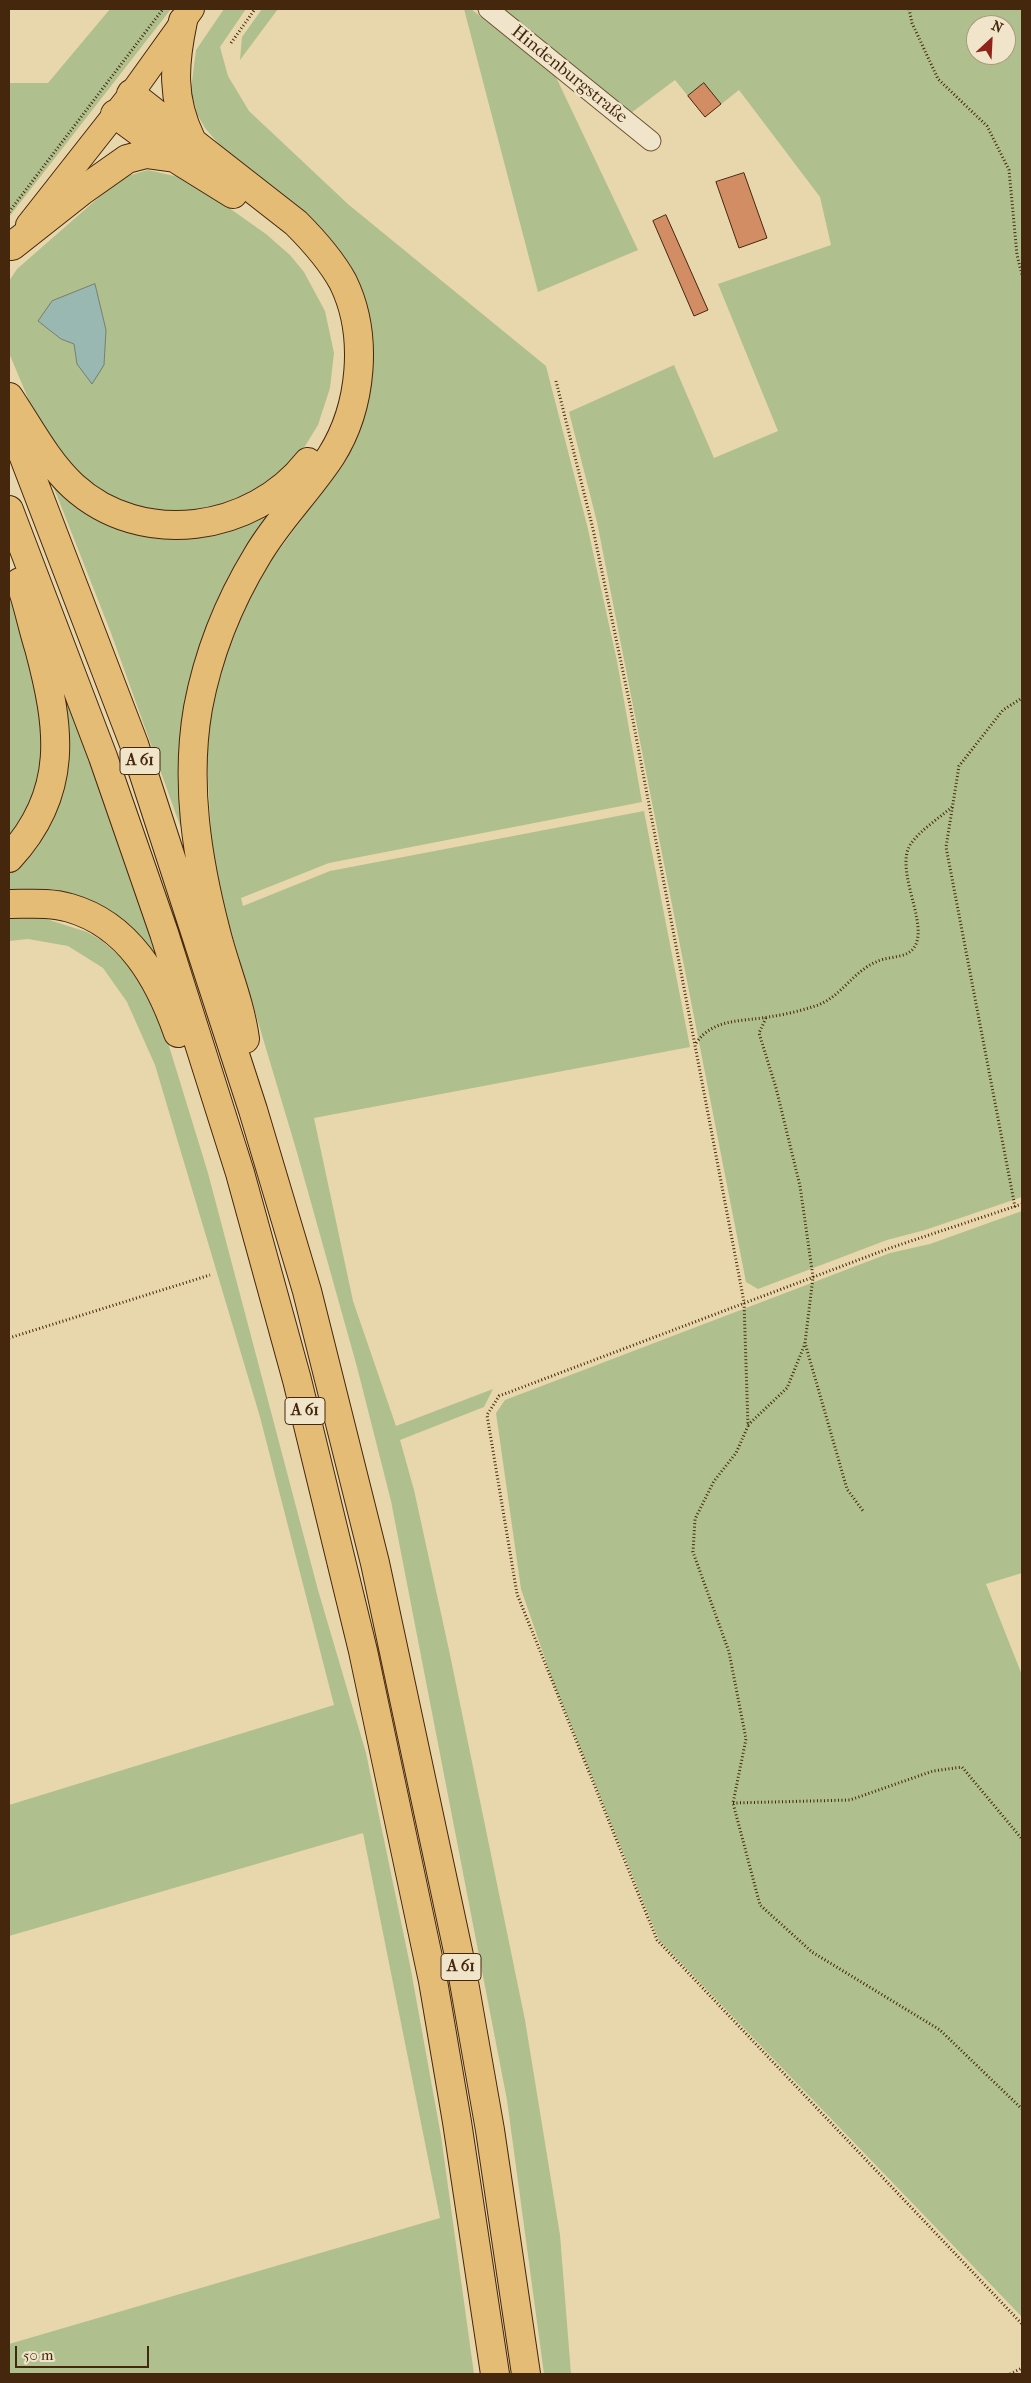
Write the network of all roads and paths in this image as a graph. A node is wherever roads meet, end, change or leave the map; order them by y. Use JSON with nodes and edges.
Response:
{"nodes":[{"id":1,"x":255,"y":9,"type":"edge"},
{"id":2,"x":488,"y":9,"type":"edge"},
{"id":3,"x":910,"y":9,"type":"edge"},
{"id":4,"x":179,"y":13,"type":"edge"},
{"id":5,"x":231,"y":42,"type":"dead end"},
{"id":6,"x":123,"y":104,"type":"junction"},
{"id":7,"x":651,"y":141,"type":"dead end"},
{"id":8,"x":183,"y":148,"type":"junction"},
{"id":9,"x":9,"y":212,"type":"edge"},
{"id":10,"x":11,"y":248,"type":"edge"},
{"id":11,"x":1022,"y":275,"type":"edge"},
{"id":12,"x":556,"y":381,"type":"dead end"},
{"id":13,"x":9,"y":397,"type":"edge"},
{"id":14,"x":9,"y":418,"type":"edge"},
{"id":15,"x":9,"y":510,"type":"edge"},
{"id":16,"x":9,"y":555,"type":"edge"},
{"id":17,"x":1022,"y":698,"type":"edge"},
{"id":18,"x":952,"y":807,"type":"junction"},
{"id":19,"x":9,"y":858,"type":"edge"},
{"id":20,"x":9,"y":904,"type":"edge"},
{"id":21,"x":766,"y":1018,"type":"junction"},
{"id":22,"x":695,"y":1044,"type":"junction"},
{"id":23,"x":253,"y":1110,"type":"junction"},
{"id":24,"x":240,"y":1173,"type":"junction"},
{"id":25,"x":1022,"y":1204,"type":"edge"},
{"id":26,"x":1014,"y":1207,"type":"junction"},
{"id":27,"x":210,"y":1276,"type":"dead end"},
{"id":28,"x":814,"y":1277,"type":"junction"},
{"id":29,"x":744,"y":1302,"type":"junction"},
{"id":30,"x":9,"y":1338,"type":"edge"},
{"id":31,"x":805,"y":1343,"type":"junction"},
{"id":32,"x":748,"y":1426,"type":"junction"},
{"id":33,"x":863,"y":1511,"type":"dead end"},
{"id":34,"x":733,"y":1803,"type":"junction"},
{"id":35,"x":1022,"y":1839,"type":"edge"},
{"id":36,"x":1022,"y":2109,"type":"edge"},
{"id":37,"x":1022,"y":2324,"type":"edge"},
{"id":38,"x":1022,"y":2368,"type":"edge"},
{"id":39,"x":495,"y":2374,"type":"edge"},
{"id":40,"x":526,"y":2374,"type":"edge"},
{"id":41,"x":1010,"y":2374,"type":"edge"}],
"edges":[{"from":1,"to":5,"type":"path"},
{"from":2,"to":7,"type":"street","name":"Hindenburgstraße"},
{"from":3,"to":11,"type":"path"},
{"from":4,"to":6,"type":"main road"},
{"from":4,"to":8,"type":"highway"},
{"from":4,"to":9,"type":"path"},
{"from":6,"to":8,"type":"highway"},
{"from":6,"to":10,"type":"main road"},
{"from":8,"to":10,"type":"highway"},
{"from":8,"to":13,"type":"highway"},
{"from":8,"to":23,"type":"highway"},
{"from":12,"to":22,"type":"path"},
{"from":14,"to":23,"type":"highway","number":"A 61"},
{"from":15,"to":24,"type":"highway","number":"A 61"},
{"from":16,"to":19,"type":"highway"},
{"from":17,"to":18,"type":"path"},
{"from":18,"to":21,"type":"path"},
{"from":18,"to":26,"type":"path"},
{"from":20,"to":24,"type":"highway"},
{"from":21,"to":22,"type":"path"},
{"from":21,"to":28,"type":"path"},
{"from":22,"to":29,"type":"path"},
{"from":23,"to":40,"type":"highway","number":"A 61"},
{"from":24,"to":39,"type":"highway","number":"A 61"},
{"from":25,"to":26,"type":"path"},
{"from":26,"to":28,"type":"path"},
{"from":27,"to":30,"type":"path"},
{"from":28,"to":29,"type":"path"},
{"from":28,"to":31,"type":"path"},
{"from":29,"to":32,"type":"path"},
{"from":29,"to":37,"type":"path"},
{"from":31,"to":32,"type":"path"},
{"from":31,"to":33,"type":"path"},
{"from":32,"to":34,"type":"path"},
{"from":34,"to":35,"type":"path"},
{"from":34,"to":36,"type":"path"},
{"from":38,"to":41,"type":"path"}]}
